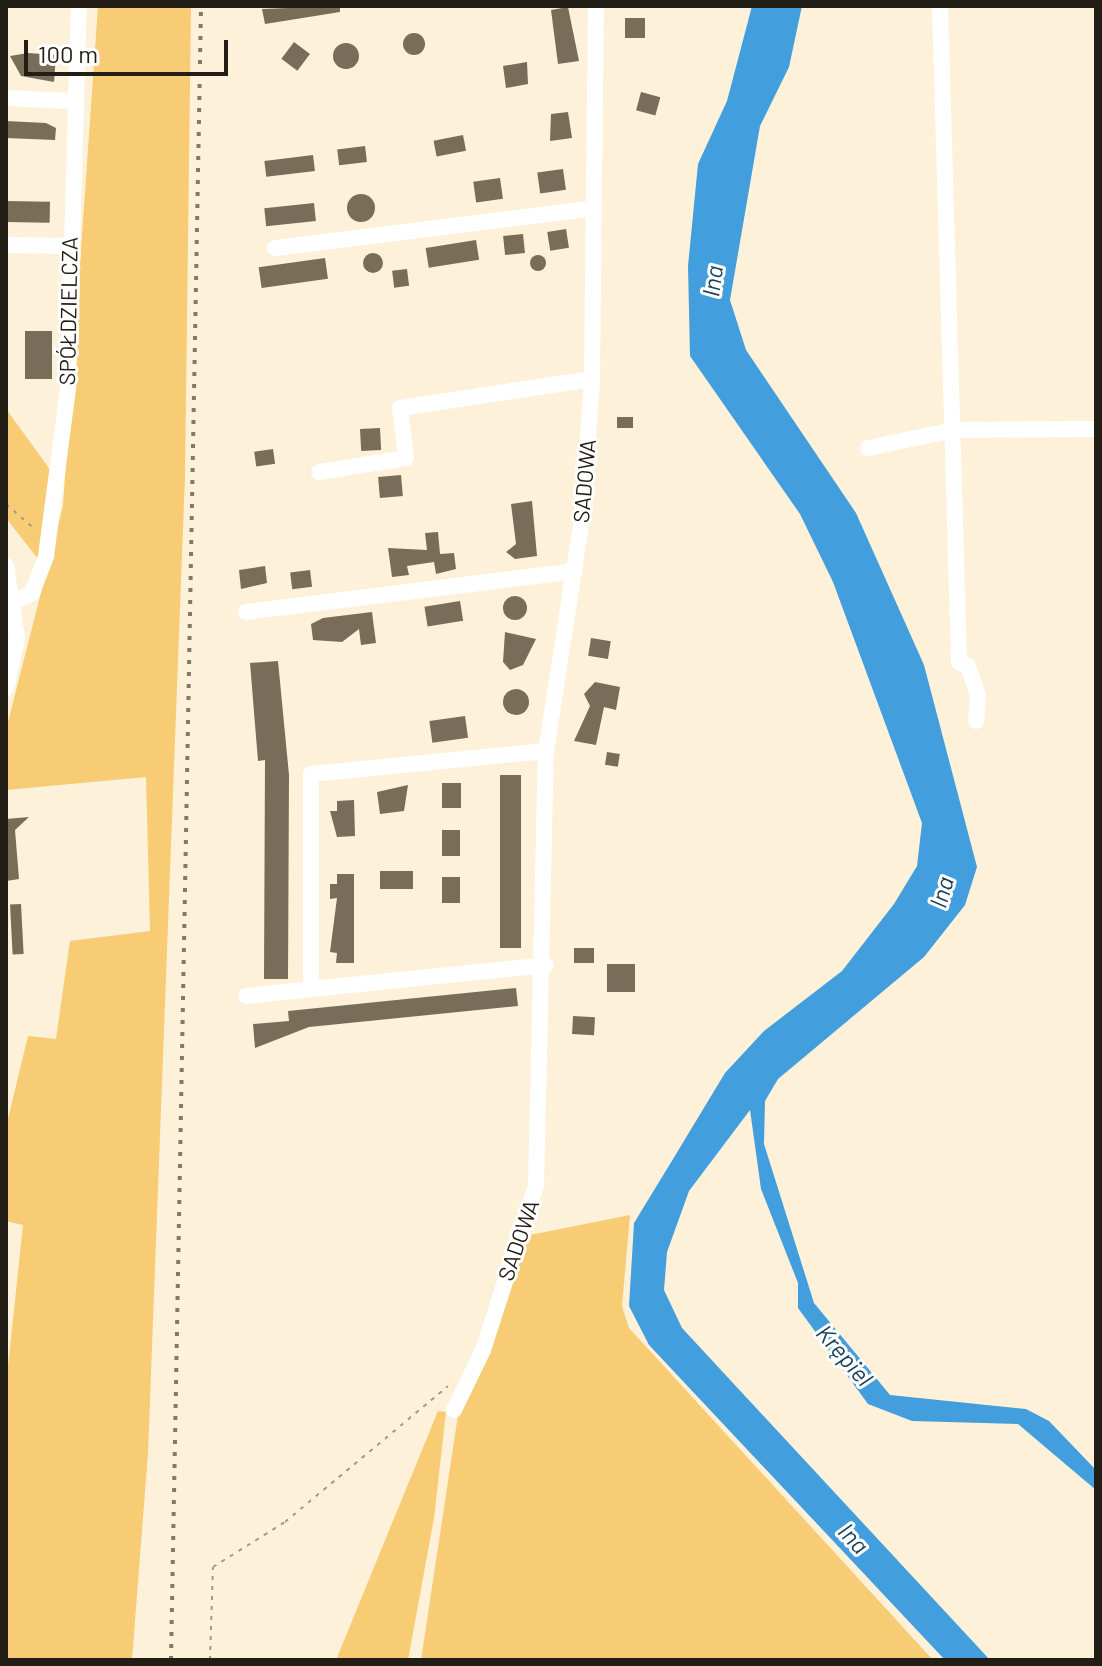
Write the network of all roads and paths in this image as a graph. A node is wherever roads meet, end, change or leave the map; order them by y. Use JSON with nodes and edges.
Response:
{"nodes":[{"id":1,"x":79,"y":6,"type":"edge"},
{"id":2,"x":596,"y":6,"type":"edge"},
{"id":3,"x":940,"y":6,"type":"edge"},
{"id":4,"x":6,"y":98,"type":"edge"},
{"id":5,"x":73,"y":101,"type":"junction"},
{"id":6,"x":595,"y":208,"type":"junction"},
{"id":7,"x":6,"y":245,"type":"edge"},
{"id":8,"x":69,"y":246,"type":"junction"},
{"id":9,"x":275,"y":248,"type":"dead end"},
{"id":10,"x":592,"y":379,"type":"junction"},
{"id":11,"x":1096,"y":429,"type":"edge"},
{"id":12,"x":954,"y":430,"type":"junction"},
{"id":13,"x":868,"y":448,"type":"dead end"},
{"id":14,"x":319,"y":472,"type":"dead end"},
{"id":15,"x":6,"y":504,"type":"edge"},
{"id":16,"x":47,"y":532,"type":"junction"},
{"id":17,"x":6,"y":566,"type":"edge"},
{"id":18,"x":574,"y":571,"type":"junction"},
{"id":19,"x":15,"y":601,"type":"junction"},
{"id":20,"x":246,"y":612,"type":"dead end"},
{"id":21,"x":10,"y":655,"type":"edge"},
{"id":22,"x":6,"y":689,"type":"edge"},
{"id":23,"x":976,"y":721,"type":"dead end"},
{"id":24,"x":546,"y":751,"type":"junction"},
{"id":25,"x":546,"y":965,"type":"junction"},
{"id":26,"x":311,"y":989,"type":"junction"},
{"id":27,"x":246,"y":996,"type":"dead end"},
{"id":28,"x":453,"y":1382,"type":"dead end"},
{"id":29,"x":454,"y":1410,"type":"dead end"},
{"id":30,"x":210,"y":1660,"type":"edge"}],
"edges":[{"from":1,"to":5,"type":"street","name":"SPÓŁDZIELCZA"},
{"from":2,"to":6,"type":"street","name":"SADOWA"},
{"from":3,"to":12,"type":"street"},
{"from":4,"to":5,"type":"street"},
{"from":5,"to":8,"type":"street","name":"SPÓŁDZIELCZA"},
{"from":6,"to":9,"type":"street"},
{"from":6,"to":10,"type":"street","name":"SADOWA"},
{"from":7,"to":8,"type":"street"},
{"from":8,"to":16,"type":"street","name":"SPÓŁDZIELCZA"},
{"from":10,"to":14,"type":"street"},
{"from":10,"to":18,"type":"street","name":"SADOWA"},
{"from":11,"to":12,"type":"street"},
{"from":12,"to":13,"type":"street"},
{"from":12,"to":23,"type":"street"},
{"from":15,"to":16,"type":"path"},
{"from":16,"to":19,"type":"street","name":"SPÓŁDZIELCZA"},
{"from":17,"to":19,"type":"street"},
{"from":18,"to":20,"type":"street"},
{"from":18,"to":24,"type":"street","name":"SADOWA"},
{"from":19,"to":21,"type":"street"},
{"from":21,"to":22,"type":"street"},
{"from":24,"to":25,"type":"street","name":"SADOWA"},
{"from":24,"to":26,"type":"street"},
{"from":25,"to":26,"type":"street"},
{"from":25,"to":29,"type":"street","name":"SADOWA"},
{"from":26,"to":27,"type":"street"},
{"from":28,"to":30,"type":"path"}]}
